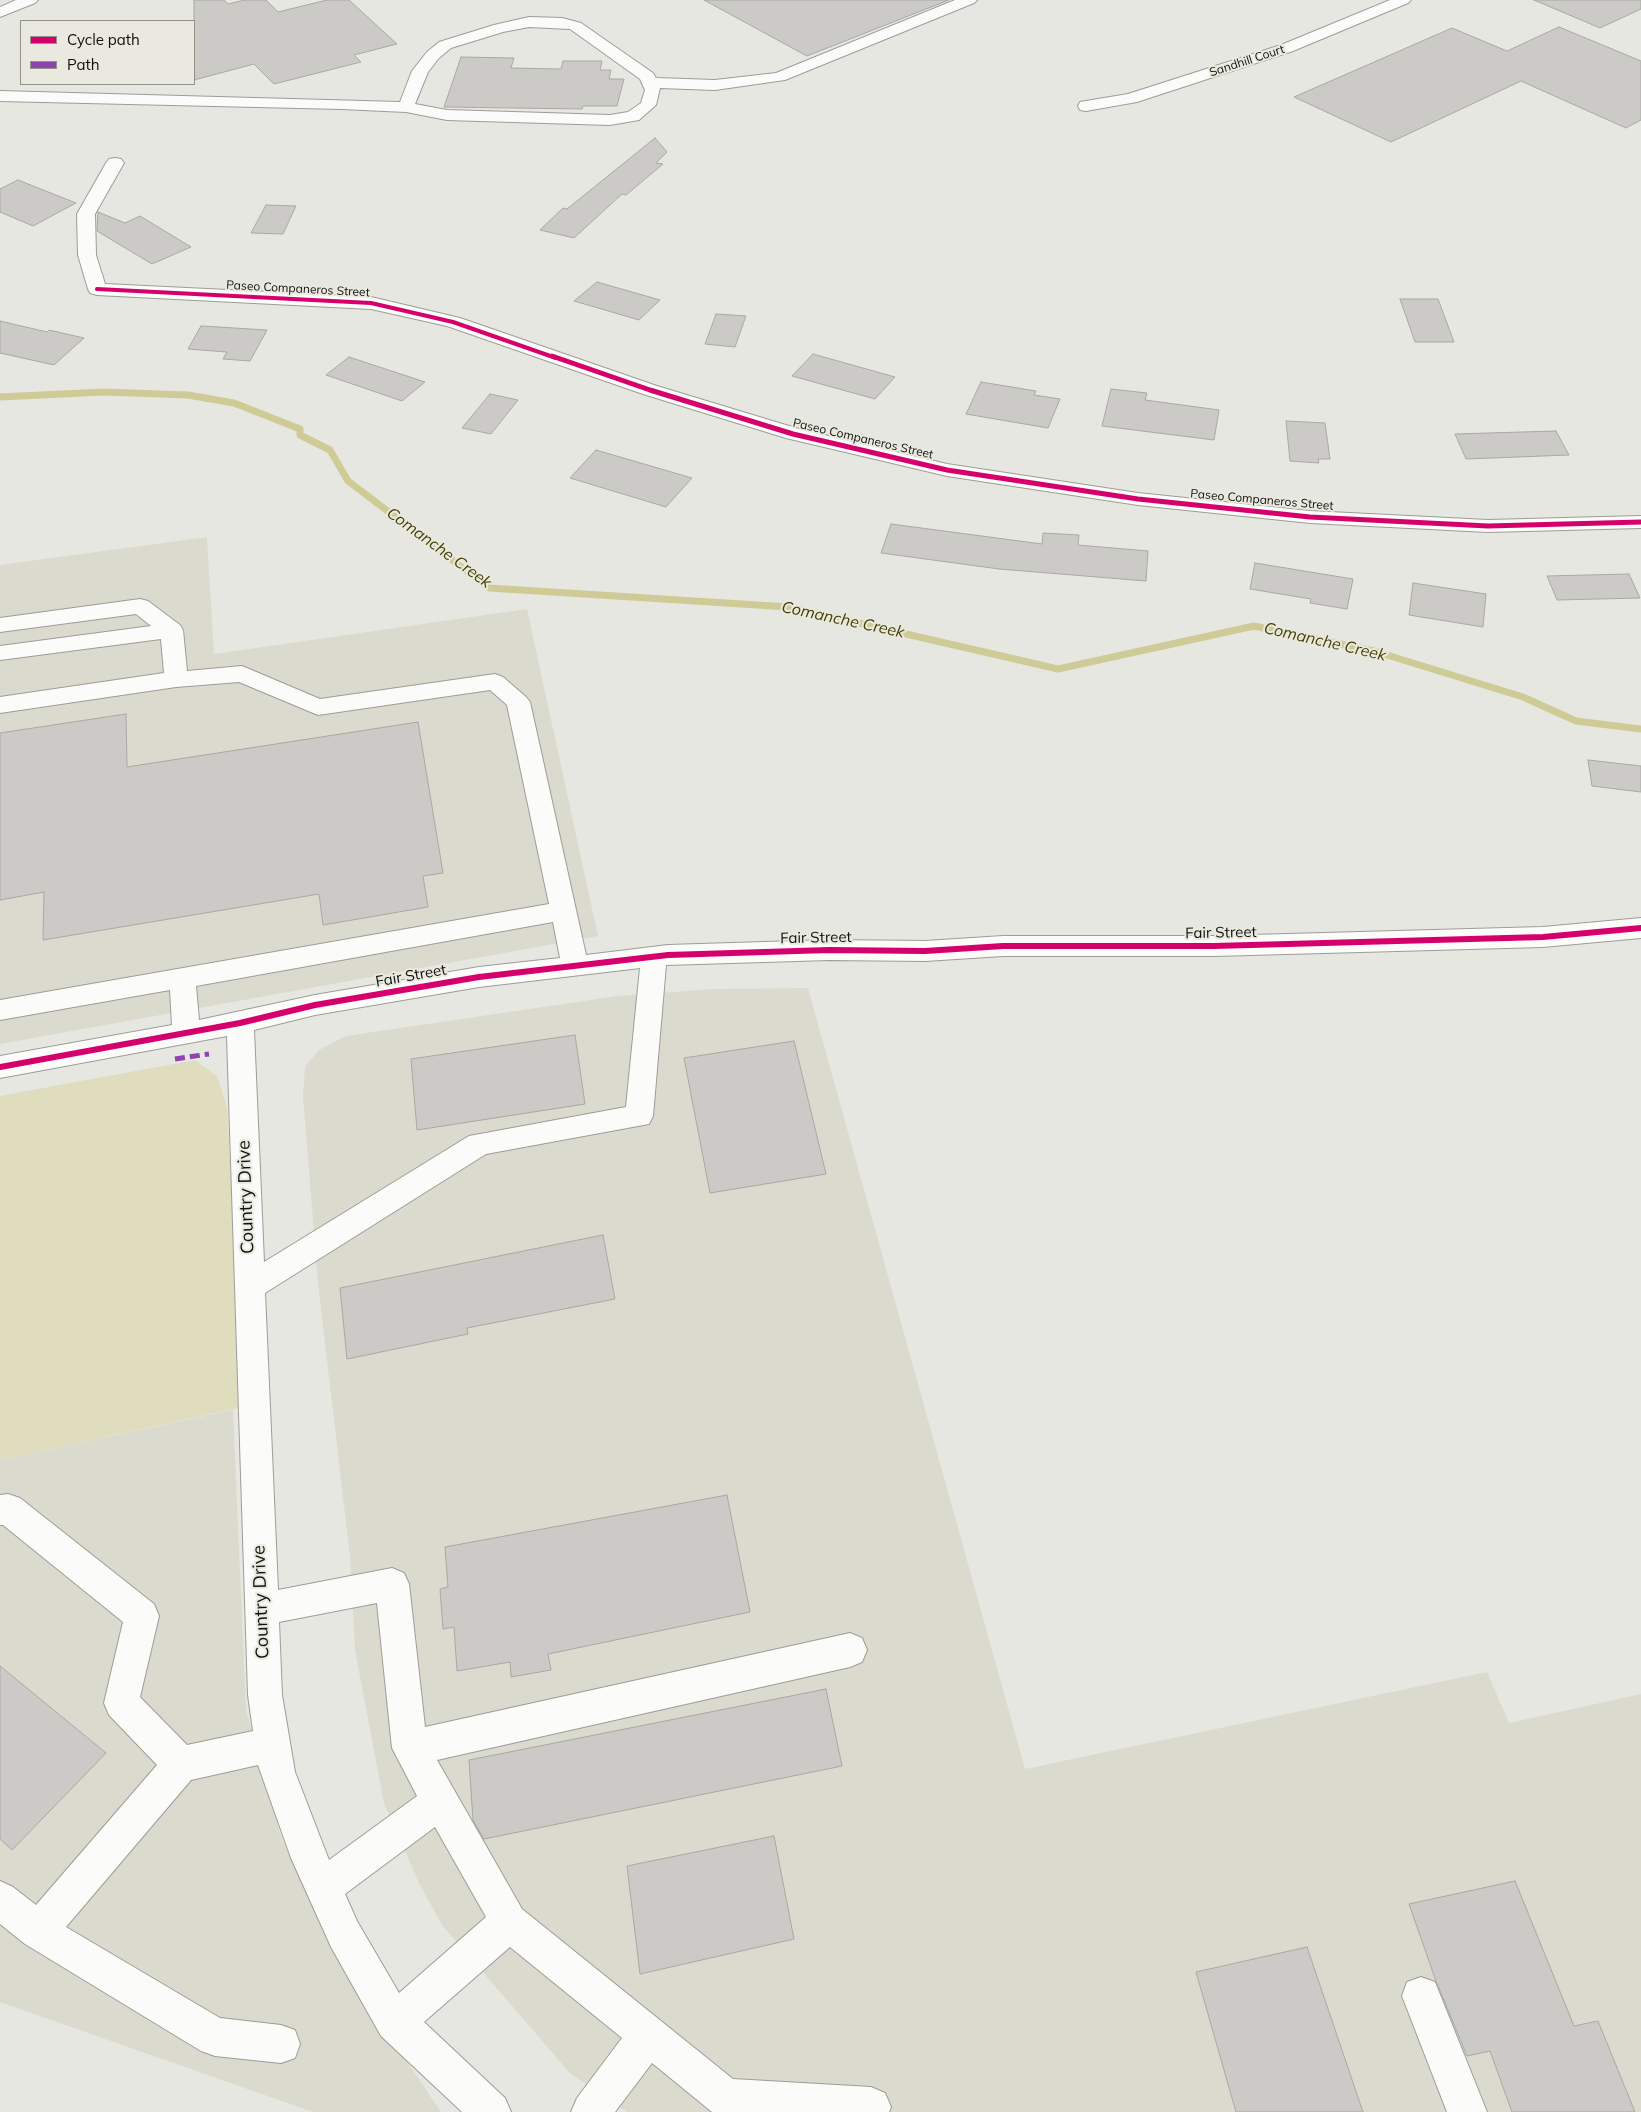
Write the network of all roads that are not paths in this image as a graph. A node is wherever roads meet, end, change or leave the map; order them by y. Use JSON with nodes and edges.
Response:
{"nodes":[{"id":1,"x":30,"y":0,"type":"edge"},
{"id":2,"x":968,"y":0,"type":"edge"},
{"id":3,"x":1403,"y":0,"type":"edge"},
{"id":4,"x":0,"y":12,"type":"edge"},
{"id":5,"x":650,"y":83,"type":"junction"},
{"id":6,"x":0,"y":96,"type":"edge"},
{"id":7,"x":1086,"y":106,"type":"dead end"},
{"id":8,"x":406,"y":107,"type":"junction"},
{"id":9,"x":115,"y":163,"type":"dead end"},
{"id":10,"x":1641,"y":522,"type":"edge"},
{"id":11,"x":0,"y":625,"type":"edge"},
{"id":12,"x":172,"y":630,"type":"junction"},
{"id":13,"x":0,"y":653,"type":"edge"},
{"id":14,"x":176,"y":678,"type":"junction"},
{"id":15,"x":0,"y":705,"type":"edge"},
{"id":16,"x":564,"y":911,"type":"junction"},
{"id":17,"x":1641,"y":928,"type":"edge"},
{"id":18,"x":654,"y":956,"type":"junction"},
{"id":19,"x":575,"y":966,"type":"junction"},
{"id":20,"x":182,"y":978,"type":"junction"},
{"id":21,"x":0,"y":1010,"type":"edge"},
{"id":22,"x":240,"y":1023,"type":"junction"},
{"id":23,"x":186,"y":1033,"type":"junction"},
{"id":24,"x":0,"y":1067,"type":"edge"},
{"id":25,"x":249,"y":1287,"type":"junction"},
{"id":26,"x":0,"y":1510,"type":"edge"},
{"id":27,"x":262,"y":1608,"type":"junction"},
{"id":28,"x":850,"y":1650,"type":"dead end"},
{"id":29,"x":273,"y":1744,"type":"junction"},
{"id":30,"x":410,"y":1748,"type":"junction"},
{"id":31,"x":181,"y":1764,"type":"junction"},
{"id":32,"x":440,"y":1801,"type":"junction"},
{"id":33,"x":323,"y":1887,"type":"junction"},
{"id":34,"x":0,"y":1900,"type":"edge"},
{"id":35,"x":508,"y":1922,"type":"junction"},
{"id":36,"x":38,"y":1932,"type":"junction"},
{"id":37,"x":1421,"y":1996,"type":"dead end"},
{"id":38,"x":395,"y":2022,"type":"junction"},
{"id":39,"x":648,"y":2036,"type":"junction"},
{"id":40,"x":281,"y":2044,"type":"dead end"},
{"id":41,"x":870,"y":2107,"type":"dead end"},
{"id":42,"x":491,"y":2112,"type":"edge"},
{"id":43,"x":591,"y":2112,"type":"edge"},
{"id":44,"x":1467,"y":2112,"type":"edge"}],
"edges":[{"from":1,"to":4,"type":"street"},
{"from":2,"to":5,"type":"street"},
{"from":3,"to":7,"type":"street","name":"Sandhill Court"},
{"from":5,"to":8,"type":"street"},
{"from":5,"to":8,"type":"street"},
{"from":6,"to":8,"type":"street"},
{"from":9,"to":10,"type":"street","name":"Paseo Companeros Street"},
{"from":11,"to":12,"type":"street"},
{"from":12,"to":13,"type":"street"},
{"from":12,"to":14,"type":"street"},
{"from":14,"to":15,"type":"street"},
{"from":14,"to":16,"type":"street"},
{"from":16,"to":19,"type":"street"},
{"from":16,"to":20,"type":"street"},
{"from":17,"to":18,"type":"street","name":"Fair Street"},
{"from":18,"to":19,"type":"street","name":"Fair Street"},
{"from":18,"to":25,"type":"street"},
{"from":19,"to":22,"type":"street","name":"Fair Street"},
{"from":20,"to":21,"type":"street"},
{"from":20,"to":23,"type":"street"},
{"from":22,"to":23,"type":"street","name":"Fair Street"},
{"from":22,"to":25,"type":"street","name":"Country Drive"},
{"from":23,"to":24,"type":"street","name":"Fair Street"},
{"from":25,"to":27,"type":"street","name":"Country Drive"},
{"from":26,"to":31,"type":"street"},
{"from":27,"to":29,"type":"street","name":"Country Drive"},
{"from":27,"to":30,"type":"street"},
{"from":28,"to":30,"type":"street"},
{"from":29,"to":31,"type":"street"},
{"from":29,"to":33,"type":"street","name":"Country Drive"},
{"from":30,"to":32,"type":"street"},
{"from":31,"to":36,"type":"street"},
{"from":32,"to":33,"type":"street"},
{"from":32,"to":35,"type":"street"},
{"from":33,"to":38,"type":"street","name":"Country Drive"},
{"from":34,"to":36,"type":"street"},
{"from":35,"to":38,"type":"street"},
{"from":35,"to":39,"type":"street"},
{"from":36,"to":40,"type":"street"},
{"from":37,"to":44,"type":"street"},
{"from":38,"to":42,"type":"street","name":"Country Drive"},
{"from":39,"to":41,"type":"street"},
{"from":39,"to":43,"type":"street"}]}
